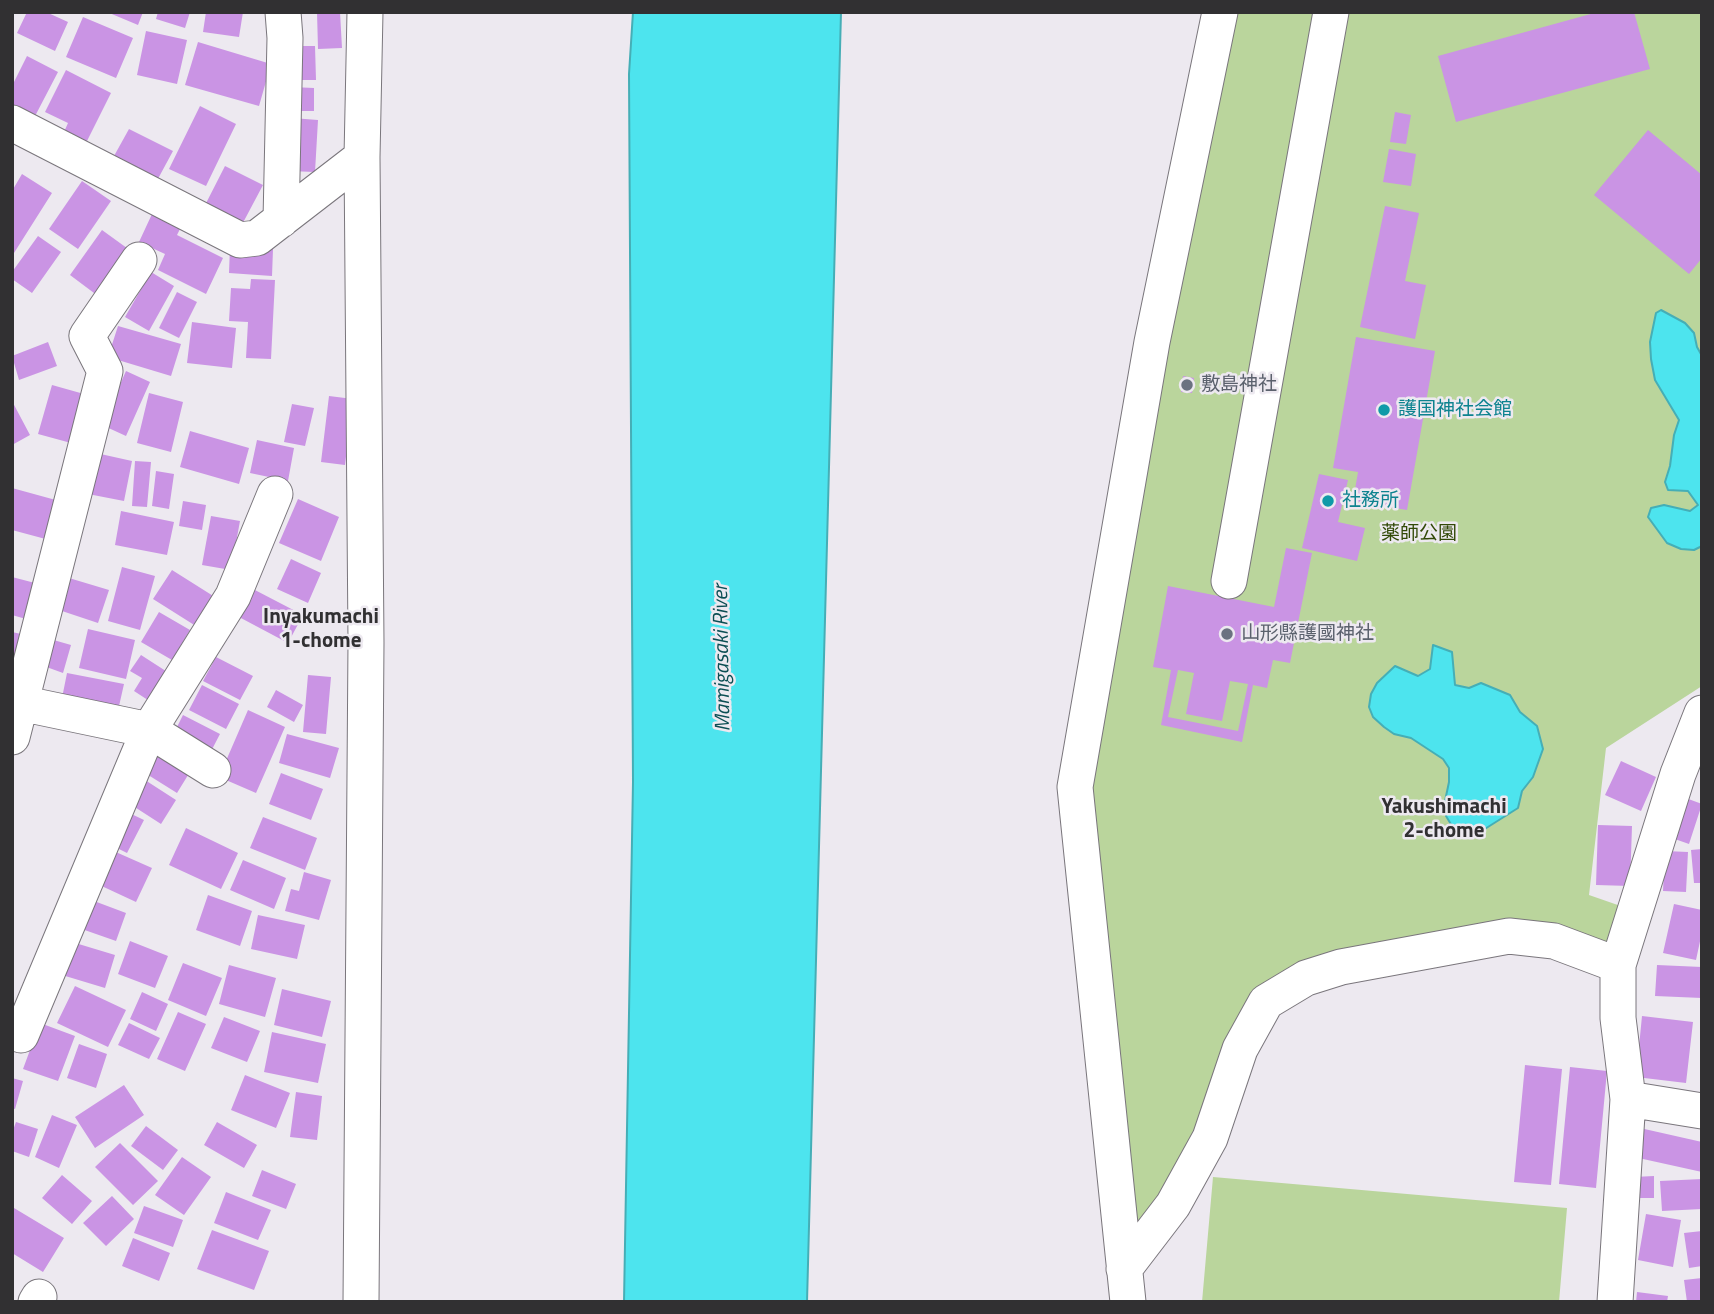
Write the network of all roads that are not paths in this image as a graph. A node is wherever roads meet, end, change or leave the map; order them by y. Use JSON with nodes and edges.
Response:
{"nodes":[{"id":1,"x":283,"y":12,"type":"edge"},
{"id":2,"x":365,"y":12,"type":"edge"},
{"id":3,"x":1220,"y":12,"type":"edge"},
{"id":4,"x":1331,"y":12,"type":"edge"},
{"id":5,"x":12,"y":123,"type":"edge"},
{"id":6,"x":362,"y":157,"type":"junction"},
{"id":7,"x":281,"y":220,"type":"junction"},
{"id":8,"x":139,"y":260,"type":"dead end"},
{"id":9,"x":275,"y":494,"type":"dead end"},
{"id":10,"x":1229,"y":581,"type":"dead end"},
{"id":11,"x":20,"y":703,"type":"junction"},
{"id":12,"x":1702,"y":713,"type":"edge"},
{"id":13,"x":149,"y":730,"type":"junction"},
{"id":14,"x":12,"y":737,"type":"edge"},
{"id":15,"x":213,"y":770,"type":"dead end"},
{"id":16,"x":1618,"y":965,"type":"junction"},
{"id":17,"x":21,"y":1035,"type":"dead end"},
{"id":18,"x":1628,"y":1099,"type":"junction"},
{"id":19,"x":1702,"y":1111,"type":"edge"},
{"id":20,"x":1126,"y":1286,"type":"edge"},
{"id":21,"x":361,"y":1302,"type":"edge"},
{"id":22,"x":1615,"y":1302,"type":"edge"}],
"edges":[{"from":1,"to":7,"type":"street"},
{"from":2,"to":6,"type":"street"},
{"from":3,"to":20,"type":"street"},
{"from":4,"to":10,"type":"street"},
{"from":5,"to":7,"type":"street"},
{"from":6,"to":7,"type":"street"},
{"from":6,"to":21,"type":"street"},
{"from":8,"to":11,"type":"street"},
{"from":9,"to":13,"type":"street"},
{"from":11,"to":13,"type":"street"},
{"from":11,"to":14,"type":"street"},
{"from":12,"to":16,"type":"street"},
{"from":13,"to":15,"type":"street"},
{"from":13,"to":17,"type":"street"},
{"from":16,"to":18,"type":"street"},
{"from":16,"to":20,"type":"street"},
{"from":18,"to":19,"type":"street"},
{"from":18,"to":22,"type":"street"}]}
